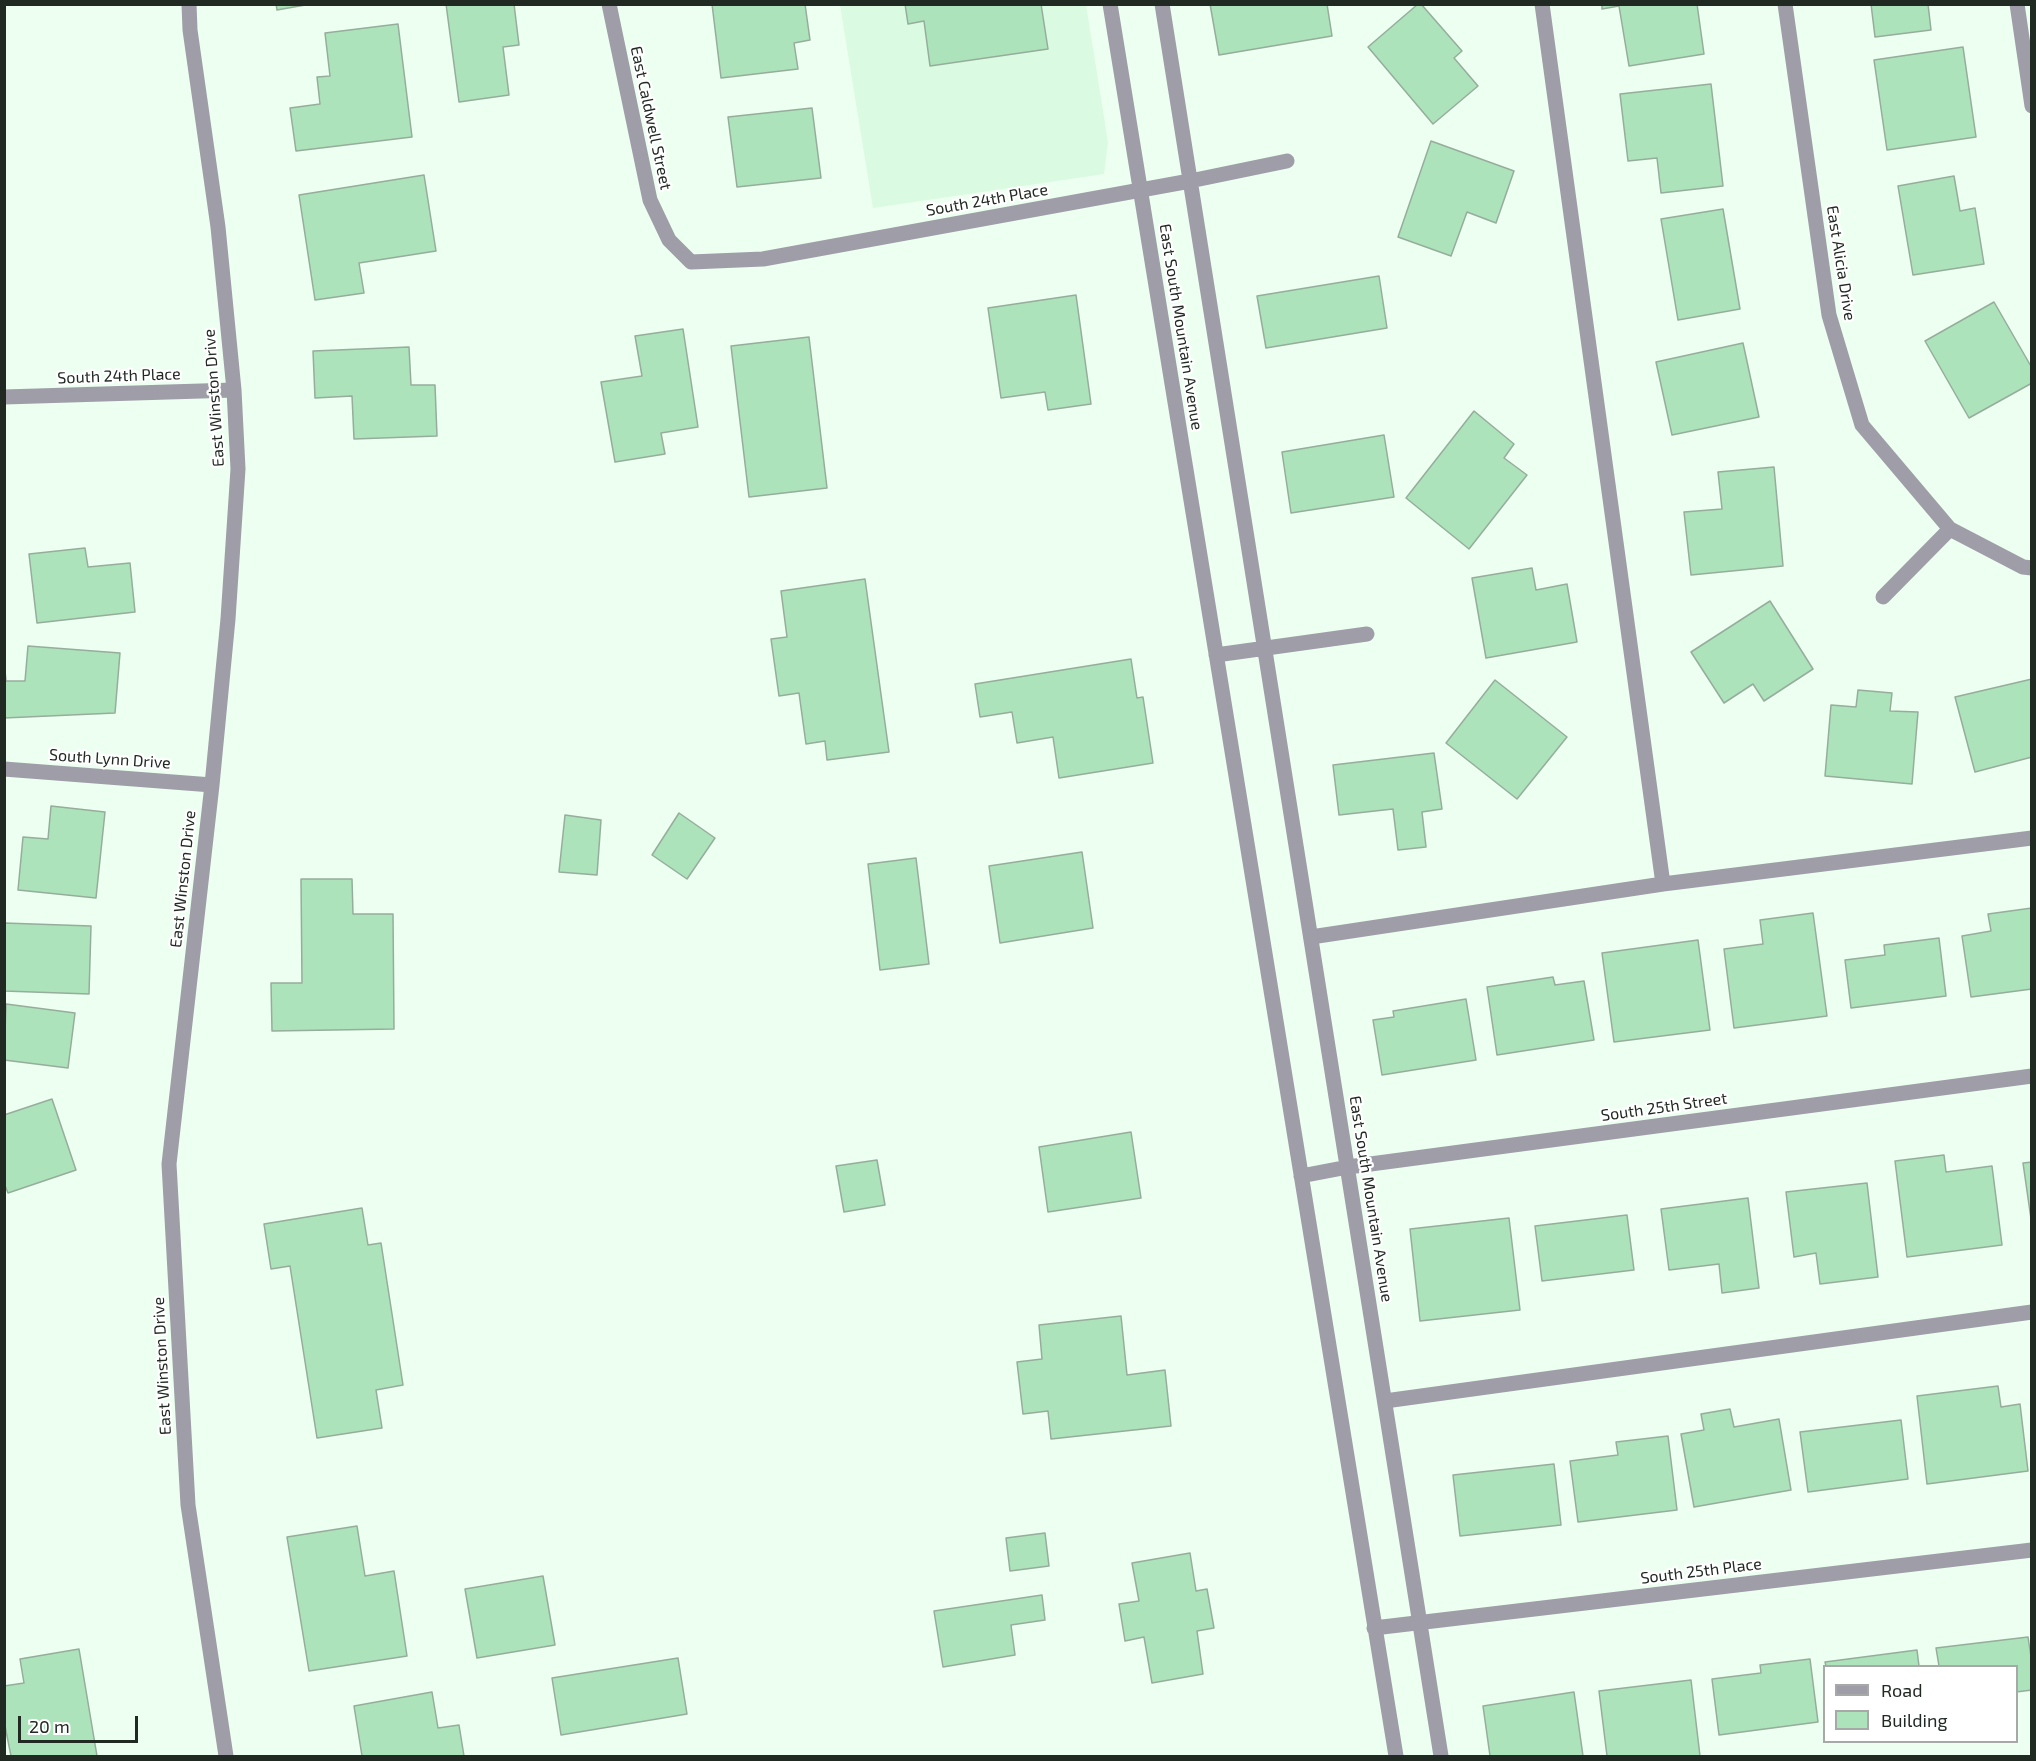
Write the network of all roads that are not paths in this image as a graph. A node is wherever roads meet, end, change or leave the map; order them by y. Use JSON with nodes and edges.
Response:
{"nodes":[{"id":1,"x":189,"y":4,"type":"edge"},
{"id":2,"x":609,"y":4,"type":"edge"},
{"id":3,"x":1110,"y":4,"type":"edge"},
{"id":4,"x":1162,"y":4,"type":"edge"},
{"id":5,"x":1542,"y":4,"type":"edge"},
{"id":6,"x":1785,"y":4,"type":"edge"},
{"id":7,"x":2017,"y":4,"type":"edge"},
{"id":8,"x":2031,"y":106,"type":"edge"},
{"id":9,"x":1287,"y":161,"type":"dead end"},
{"id":10,"x":1190,"y":181,"type":"junction"},
{"id":11,"x":1141,"y":190,"type":"junction"},
{"id":12,"x":692,"y":262,"type":"joint"},
{"id":13,"x":234,"y":390,"type":"junction"},
{"id":14,"x":4,"y":398,"type":"edge"},
{"id":15,"x":1950,"y":528,"type":"junction"},
{"id":16,"x":2031,"y":568,"type":"edge"},
{"id":17,"x":1883,"y":597,"type":"dead end"},
{"id":18,"x":1367,"y":634,"type":"dead end"},
{"id":19,"x":1264,"y":648,"type":"junction"},
{"id":20,"x":1216,"y":655,"type":"junction"},
{"id":21,"x":4,"y":769,"type":"edge"},
{"id":22,"x":212,"y":785,"type":"junction"},
{"id":23,"x":2031,"y":838,"type":"edge"},
{"id":24,"x":1664,"y":884,"type":"junction"},
{"id":25,"x":1311,"y":937,"type":"junction"},
{"id":26,"x":2031,"y":1076,"type":"edge"},
{"id":27,"x":1348,"y":1167,"type":"junction"},
{"id":28,"x":1301,"y":1176,"type":"junction"},
{"id":29,"x":2031,"y":1312,"type":"edge"},
{"id":30,"x":1385,"y":1401,"type":"junction"},
{"id":31,"x":2031,"y":1550,"type":"edge"},
{"id":32,"x":1421,"y":1622,"type":"junction"},
{"id":33,"x":1374,"y":1628,"type":"junction"},
{"id":34,"x":226,"y":1756,"type":"edge"},
{"id":35,"x":1396,"y":1756,"type":"edge"},
{"id":36,"x":1442,"y":1756,"type":"edge"}],
"edges":[{"from":1,"to":13,"type":"street","name":"East Winston Drive"},
{"from":2,"to":12,"type":"street","name":"East Caldwell Street"},
{"from":3,"to":11,"type":"street","name":"East South Mountain Avenue"},
{"from":4,"to":10,"type":"street","name":"East South Mountain Avenue"},
{"from":5,"to":24,"type":"street"},
{"from":6,"to":15,"type":"street","name":"East Alicia Drive"},
{"from":7,"to":8,"type":"street"},
{"from":9,"to":10,"type":"street","name":"South 24th Place"},
{"from":10,"to":11,"type":"street","name":"South 24th Place"},
{"from":10,"to":19,"type":"street","name":"East South Mountain Avenue"},
{"from":11,"to":12,"type":"street","name":"South 24th Place"},
{"from":11,"to":20,"type":"street","name":"East South Mountain Avenue"},
{"from":13,"to":14,"type":"street","name":"South 24th Place"},
{"from":13,"to":22,"type":"street","name":"East Winston Drive"},
{"from":15,"to":16,"type":"street"},
{"from":15,"to":17,"type":"street"},
{"from":18,"to":19,"type":"street"},
{"from":19,"to":20,"type":"street"},
{"from":19,"to":25,"type":"street","name":"East South Mountain Avenue"},
{"from":20,"to":28,"type":"street","name":"East South Mountain Avenue"},
{"from":21,"to":22,"type":"street","name":"South Lynn Drive"},
{"from":22,"to":34,"type":"street","name":"East Winston Drive"},
{"from":23,"to":24,"type":"street"},
{"from":24,"to":25,"type":"street"},
{"from":25,"to":27,"type":"street","name":"East South Mountain Avenue"},
{"from":26,"to":27,"type":"street","name":"South 25th Street"},
{"from":27,"to":28,"type":"street","name":"South 25th Street"},
{"from":27,"to":30,"type":"street","name":"East South Mountain Avenue"},
{"from":28,"to":33,"type":"street","name":"East South Mountain Avenue"},
{"from":29,"to":30,"type":"street"},
{"from":30,"to":32,"type":"street","name":"East South Mountain Avenue"},
{"from":31,"to":32,"type":"street","name":"South 25th Place"},
{"from":32,"to":33,"type":"street","name":"South 25th Place"},
{"from":32,"to":36,"type":"street","name":"East South Mountain Avenue"},
{"from":33,"to":35,"type":"street","name":"East South Mountain Avenue"}]}
